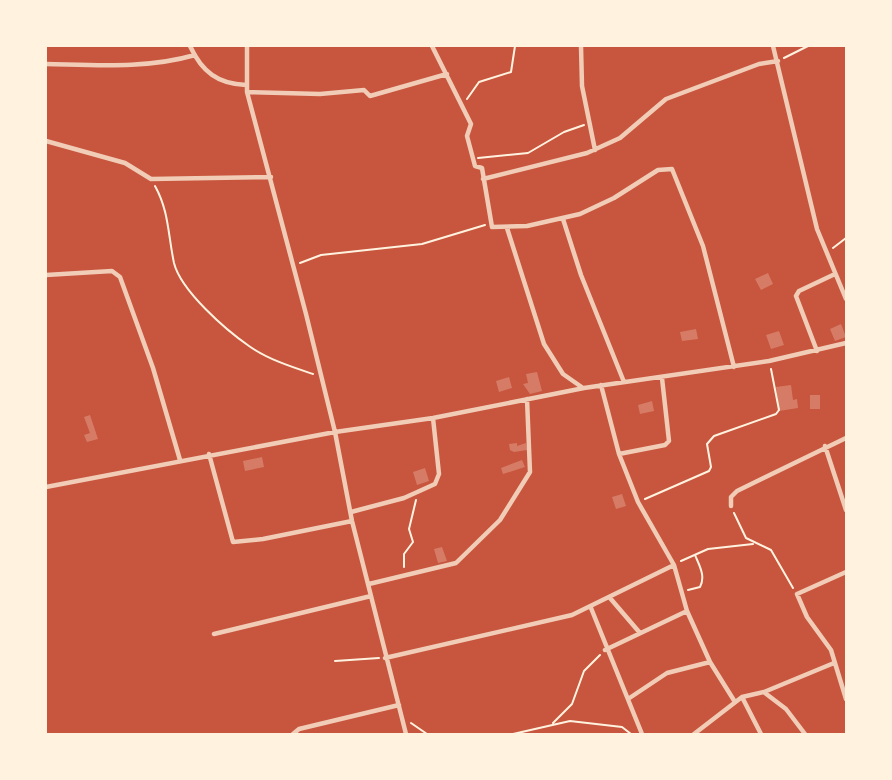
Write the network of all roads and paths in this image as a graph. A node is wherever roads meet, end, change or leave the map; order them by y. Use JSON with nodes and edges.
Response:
{"nodes":[{"id":1,"x":190,"y":46,"type":"edge"},
{"id":2,"x":247,"y":46,"type":"edge"},
{"id":3,"x":432,"y":46,"type":"edge"},
{"id":4,"x":515,"y":46,"type":"edge"},
{"id":5,"x":581,"y":46,"type":"edge"},
{"id":6,"x":774,"y":46,"type":"edge"},
{"id":7,"x":808,"y":46,"type":"edge"},
{"id":8,"x":194,"y":55,"type":"junction"},
{"id":9,"x":778,"y":61,"type":"junction"},
{"id":10,"x":46,"y":64,"type":"edge"},
{"id":11,"x":447,"y":74,"type":"junction"},
{"id":12,"x":246,"y":85,"type":"junction"},
{"id":13,"x":247,"y":92,"type":"junction"},
{"id":14,"x":461,"y":102,"type":"junction"},
{"id":15,"x":589,"y":124,"type":"junction"},
{"id":16,"x":46,"y":141,"type":"edge"},
{"id":17,"x":595,"y":150,"type":"junction"},
{"id":18,"x":474,"y":158,"type":"junction"},
{"id":19,"x":271,"y":177,"type":"junction"},
{"id":20,"x":151,"y":178,"type":"junction"},
{"id":21,"x":483,"y":179,"type":"junction"},
{"id":22,"x":563,"y":219,"type":"junction"},
{"id":23,"x":489,"y":224,"type":"junction"},
{"id":24,"x":507,"y":228,"type":"junction"},
{"id":25,"x":846,"y":238,"type":"edge"},
{"id":26,"x":826,"y":253,"type":"junction"},
{"id":27,"x":294,"y":267,"type":"junction"},
{"id":28,"x":46,"y":275,"type":"edge"},
{"id":29,"x":835,"y":275,"type":"junction"},
{"id":30,"x":846,"y":299,"type":"edge"},
{"id":31,"x":846,"y":343,"type":"edge"},
{"id":32,"x":817,"y":351,"type":"junction"},
{"id":33,"x":769,"y":361,"type":"junction"},
{"id":34,"x":734,"y":367,"type":"junction"},
{"id":35,"x":321,"y":377,"type":"junction"},
{"id":36,"x":662,"y":378,"type":"junction"},
{"id":37,"x":624,"y":382,"type":"junction"},
{"id":38,"x":601,"y":385,"type":"junction"},
{"id":39,"x":584,"y":388,"type":"junction"},
{"id":40,"x":527,"y":399,"type":"junction"},
{"id":41,"x":433,"y":418,"type":"junction"},
{"id":42,"x":335,"y":432,"type":"junction"},
{"id":43,"x":846,"y":438,"type":"edge"},
{"id":44,"x":825,"y":446,"type":"junction"},
{"id":45,"x":209,"y":454,"type":"junction"},
{"id":46,"x":619,"y":454,"type":"junction"},
{"id":47,"x":180,"y":460,"type":"junction"},
{"id":48,"x":46,"y":487,"type":"edge"},
{"id":49,"x":418,"y":493,"type":"junction"},
{"id":50,"x":638,"y":502,"type":"junction"},
{"id":51,"x":730,"y":506,"type":"joint"},
{"id":52,"x":846,"y":510,"type":"edge"},
{"id":53,"x":351,"y":512,"type":"junction"},
{"id":54,"x":352,"y":521,"type":"junction"},
{"id":55,"x":754,"y":544,"type":"junction"},
{"id":56,"x":694,"y":554,"type":"junction"},
{"id":57,"x":674,"y":565,"type":"junction"},
{"id":58,"x":846,"y":572,"type":"edge"},
{"id":59,"x":404,"y":577,"type":"junction"},
{"id":60,"x":369,"y":584,"type":"junction"},
{"id":61,"x":682,"y":592,"type":"junction"},
{"id":62,"x":797,"y":594,"type":"junction"},
{"id":63,"x":371,"y":596,"type":"junction"},
{"id":64,"x":610,"y":598,"type":"junction"},
{"id":65,"x":591,"y":608,"type":"junction"},
{"id":66,"x":687,"y":611,"type":"junction"},
{"id":67,"x":639,"y":634,"type":"junction"},
{"id":68,"x":214,"y":635,"type":"dead end"},
{"id":69,"x":605,"y":650,"type":"junction"},
{"id":70,"x":385,"y":658,"type":"junction"},
{"id":71,"x":335,"y":661,"type":"dead end"},
{"id":72,"x":710,"y":662,"type":"junction"},
{"id":73,"x":834,"y":663,"type":"junction"},
{"id":74,"x":764,"y":692,"type":"junction"},
{"id":75,"x":742,"y":697,"type":"junction"},
{"id":76,"x":628,"y":699,"type":"junction"},
{"id":77,"x":846,"y":699,"type":"edge"},
{"id":78,"x":735,"y":702,"type":"junction"},
{"id":79,"x":399,"y":705,"type":"junction"},
{"id":80,"x":404,"y":722,"type":"junction"},
{"id":81,"x":552,"y":723,"type":"junction"},
{"id":82,"x":293,"y":734,"type":"edge"},
{"id":83,"x":406,"y":734,"type":"edge"},
{"id":84,"x":427,"y":734,"type":"edge"},
{"id":85,"x":513,"y":734,"type":"edge"},
{"id":86,"x":631,"y":734,"type":"edge"},
{"id":87,"x":641,"y":734,"type":"edge"},
{"id":88,"x":694,"y":734,"type":"edge"},
{"id":89,"x":761,"y":734,"type":"edge"},
{"id":90,"x":805,"y":734,"type":"edge"}],
"edges":[{"from":1,"to":8,"type":"street"},
{"from":2,"to":12,"type":"street"},
{"from":3,"to":11,"type":"street"},
{"from":4,"to":14,"type":"path"},
{"from":5,"to":15,"type":"street"},
{"from":6,"to":9,"type":"street"},
{"from":7,"to":9,"type":"path"},
{"from":8,"to":10,"type":"street"},
{"from":8,"to":12,"type":"street"},
{"from":9,"to":17,"type":"street"},
{"from":9,"to":26,"type":"street"},
{"from":11,"to":13,"type":"street"},
{"from":11,"to":14,"type":"street"},
{"from":12,"to":13,"type":"street"},
{"from":13,"to":19,"type":"street"},
{"from":14,"to":18,"type":"street"},
{"from":15,"to":17,"type":"street"},
{"from":15,"to":18,"type":"path"},
{"from":16,"to":20,"type":"street"},
{"from":17,"to":21,"type":"street"},
{"from":18,"to":21,"type":"street"},
{"from":19,"to":20,"type":"street"},
{"from":19,"to":27,"type":"street"},
{"from":20,"to":35,"type":"path"},
{"from":21,"to":23,"type":"street"},
{"from":22,"to":24,"type":"street"},
{"from":22,"to":34,"type":"street"},
{"from":22,"to":37,"type":"street"},
{"from":23,"to":24,"type":"street"},
{"from":23,"to":27,"type":"path"},
{"from":24,"to":39,"type":"street"},
{"from":25,"to":26,"type":"path"},
{"from":26,"to":29,"type":"street"},
{"from":27,"to":35,"type":"street"},
{"from":28,"to":47,"type":"street"},
{"from":29,"to":30,"type":"street"},
{"from":29,"to":32,"type":"street"},
{"from":31,"to":32,"type":"street"},
{"from":32,"to":33,"type":"street"},
{"from":33,"to":34,"type":"street"},
{"from":33,"to":50,"type":"path"},
{"from":34,"to":36,"type":"street"},
{"from":35,"to":42,"type":"street"},
{"from":36,"to":37,"type":"street"},
{"from":36,"to":46,"type":"street"},
{"from":37,"to":38,"type":"street"},
{"from":38,"to":39,"type":"street"},
{"from":38,"to":46,"type":"street"},
{"from":39,"to":40,"type":"street"},
{"from":40,"to":41,"type":"street"},
{"from":40,"to":59,"type":"street"},
{"from":41,"to":42,"type":"street"},
{"from":41,"to":49,"type":"street"},
{"from":42,"to":45,"type":"street"},
{"from":42,"to":53,"type":"street"},
{"from":43,"to":44,"type":"street"},
{"from":44,"to":51,"type":"street"},
{"from":44,"to":52,"type":"street"},
{"from":45,"to":47,"type":"street"},
{"from":45,"to":54,"type":"street"},
{"from":46,"to":50,"type":"street"},
{"from":47,"to":48,"type":"street"},
{"from":49,"to":53,"type":"street"},
{"from":49,"to":59,"type":"path"},
{"from":50,"to":57,"type":"street"},
{"from":51,"to":55,"type":"path"},
{"from":53,"to":54,"type":"street"},
{"from":54,"to":60,"type":"street"},
{"from":55,"to":56,"type":"path"},
{"from":55,"to":62,"type":"path"},
{"from":56,"to":57,"type":"path"},
{"from":56,"to":61,"type":"path"},
{"from":57,"to":61,"type":"street"},
{"from":57,"to":64,"type":"street"},
{"from":58,"to":62,"type":"street"},
{"from":59,"to":60,"type":"street"},
{"from":60,"to":63,"type":"street"},
{"from":61,"to":66,"type":"street"},
{"from":62,"to":73,"type":"street"},
{"from":63,"to":68,"type":"street"},
{"from":63,"to":70,"type":"street"},
{"from":64,"to":65,"type":"street"},
{"from":64,"to":67,"type":"street"},
{"from":65,"to":69,"type":"street"},
{"from":65,"to":70,"type":"street"},
{"from":66,"to":67,"type":"street"},
{"from":66,"to":72,"type":"street"},
{"from":67,"to":69,"type":"street"},
{"from":69,"to":76,"type":"street"},
{"from":69,"to":81,"type":"path"},
{"from":70,"to":71,"type":"path"},
{"from":70,"to":79,"type":"street"},
{"from":72,"to":76,"type":"street"},
{"from":72,"to":78,"type":"street"},
{"from":73,"to":74,"type":"street"},
{"from":73,"to":77,"type":"street"},
{"from":74,"to":75,"type":"street"},
{"from":74,"to":90,"type":"street"},
{"from":75,"to":78,"type":"street"},
{"from":75,"to":89,"type":"street"},
{"from":76,"to":87,"type":"street"},
{"from":78,"to":88,"type":"street"},
{"from":79,"to":80,"type":"street"},
{"from":79,"to":82,"type":"street"},
{"from":80,"to":83,"type":"street"},
{"from":80,"to":84,"type":"path"},
{"from":81,"to":85,"type":"path"},
{"from":81,"to":86,"type":"path"}]}
